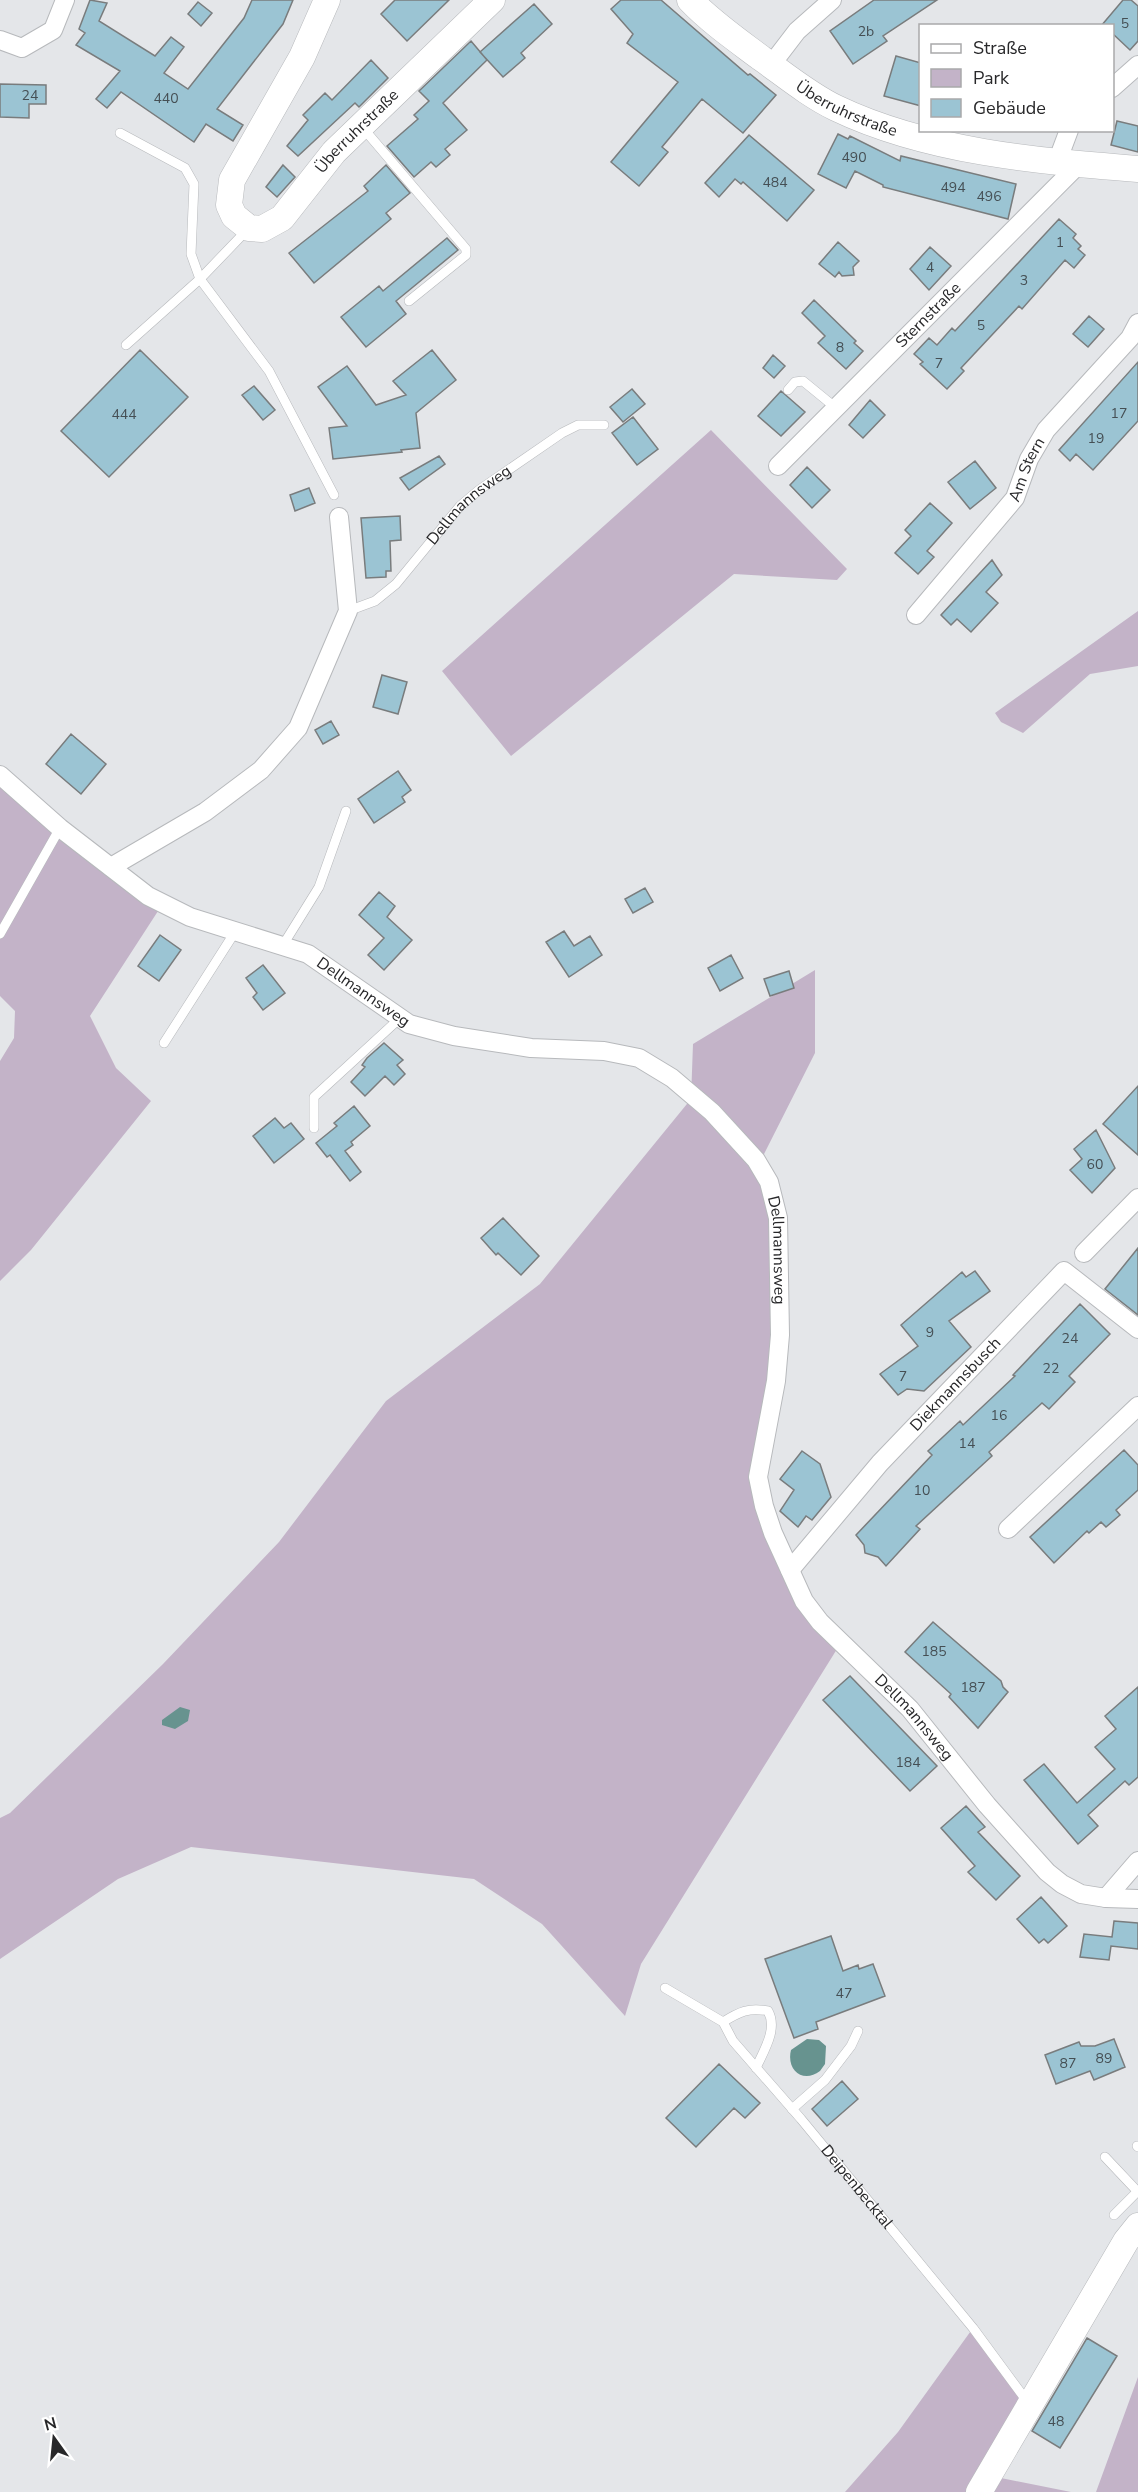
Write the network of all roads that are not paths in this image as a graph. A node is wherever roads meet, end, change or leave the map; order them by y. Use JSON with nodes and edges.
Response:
{"nodes":[{"id":1,"x":65,"y":0,"type":"edge"},
{"id":2,"x":327,"y":0,"type":"edge"},
{"id":3,"x":492,"y":0,"type":"edge"},
{"id":4,"x":690,"y":0,"type":"edge"},
{"id":5,"x":832,"y":0,"type":"edge"},
{"id":6,"x":0,"y":40,"type":"edge"},
{"id":7,"x":771,"y":65,"type":"junction"},
{"id":8,"x":1138,"y":65,"type":"edge"},
{"id":9,"x":1114,"y":87,"type":"edge"},
{"id":10,"x":361,"y":126,"type":"junction"},
{"id":11,"x":1069,"y":132,"type":"edge"},
{"id":12,"x":120,"y":133,"type":"dead end"},
{"id":13,"x":1068,"y":163,"type":"junction"},
{"id":14,"x":1138,"y":169,"type":"edge"},
{"id":15,"x":249,"y":228,"type":"junction"},
{"id":16,"x":200,"y":279,"type":"junction"},
{"id":17,"x":410,"y":301,"type":"dead end"},
{"id":18,"x":1138,"y":323,"type":"edge"},
{"id":19,"x":126,"y":345,"type":"dead end"},
{"id":20,"x":788,"y":390,"type":"dead end"},
{"id":21,"x":836,"y":408,"type":"junction"},
{"id":22,"x":604,"y":425,"type":"dead end"},
{"id":23,"x":778,"y":466,"type":"dead end"},
{"id":24,"x":334,"y":495,"type":"dead end"},
{"id":25,"x":339,"y":517,"type":"dead end"},
{"id":26,"x":348,"y":611,"type":"junction"},
{"id":27,"x":916,"y":615,"type":"dead end"},
{"id":28,"x":0,"y":775,"type":"edge"},
{"id":29,"x":346,"y":811,"type":"dead end"},
{"id":30,"x":60,"y":828,"type":"junction"},
{"id":31,"x":111,"y":867,"type":"junction"},
{"id":32,"x":235,"y":932,"type":"junction"},
{"id":33,"x":0,"y":934,"type":"edge"},
{"id":34,"x":283,"y":945,"type":"junction"},
{"id":35,"x":399,"y":1018,"type":"junction"},
{"id":36,"x":164,"y":1043,"type":"dead end"},
{"id":37,"x":314,"y":1128,"type":"dead end"},
{"id":38,"x":1138,"y":1198,"type":"edge"},
{"id":39,"x":1084,"y":1252,"type":"dead end"},
{"id":40,"x":1138,"y":1329,"type":"edge"},
{"id":41,"x":1138,"y":1406,"type":"edge"},
{"id":42,"x":1008,"y":1529,"type":"dead end"},
{"id":43,"x":790,"y":1570,"type":"junction"},
{"id":44,"x":1138,"y":1861,"type":"edge"},
{"id":45,"x":1106,"y":1898,"type":"junction"},
{"id":46,"x":1138,"y":1899,"type":"edge"},
{"id":47,"x":665,"y":1988,"type":"dead end"},
{"id":48,"x":723,"y":2022,"type":"junction"},
{"id":49,"x":858,"y":2031,"type":"dead end"},
{"id":50,"x":756,"y":2068,"type":"junction"},
{"id":51,"x":792,"y":2109,"type":"junction"},
{"id":52,"x":1105,"y":2157,"type":"dead end"},
{"id":53,"x":1138,"y":2192,"type":"edge"},
{"id":54,"x":1114,"y":2215,"type":"dead end"},
{"id":55,"x":1138,"y":2226,"type":"edge"},
{"id":56,"x":1030,"y":2406,"type":"junction"},
{"id":57,"x":979,"y":2492,"type":"edge"}],
"edges":[{"from":1,"to":6,"type":"street"},
{"from":2,"to":15,"type":"main road"},
{"from":3,"to":10,"type":"main road","name":"Überruhrstraße"},
{"from":4,"to":7,"type":"main road","name":"Überruhrstraße"},
{"from":5,"to":7,"type":"street"},
{"from":7,"to":13,"type":"main road","name":"Überruhrstraße"},
{"from":8,"to":9,"type":"street"},
{"from":10,"to":15,"type":"main road","name":"Überruhrstraße"},
{"from":10,"to":17,"type":"lane"},
{"from":11,"to":13,"type":"street"},
{"from":12,"to":16,"type":"lane"},
{"from":13,"to":14,"type":"main road","name":"Überruhrstraße"},
{"from":13,"to":21,"type":"street","name":"Sternstraße"},
{"from":15,"to":16,"type":"lane"},
{"from":16,"to":19,"type":"lane"},
{"from":16,"to":24,"type":"lane"},
{"from":18,"to":27,"type":"street","name":"Am Stern"},
{"from":20,"to":21,"type":"lane"},
{"from":21,"to":23,"type":"street","name":"Sternstraße"},
{"from":22,"to":26,"type":"lane","name":"Dellmannsweg"},
{"from":25,"to":26,"type":"street"},
{"from":26,"to":31,"type":"street"},
{"from":28,"to":30,"type":"street","name":"Dellmannsweg"},
{"from":29,"to":34,"type":"lane"},
{"from":30,"to":31,"type":"street","name":"Dellmannsweg"},
{"from":30,"to":33,"type":"lane"},
{"from":31,"to":32,"type":"street","name":"Dellmannsweg"},
{"from":32,"to":34,"type":"street","name":"Dellmannsweg"},
{"from":32,"to":36,"type":"lane"},
{"from":34,"to":35,"type":"street","name":"Dellmannsweg"},
{"from":35,"to":37,"type":"lane"},
{"from":35,"to":43,"type":"street","name":"Dellmannsweg"},
{"from":38,"to":39,"type":"street"},
{"from":40,"to":43,"type":"street","name":"Diekmannsbusch"},
{"from":41,"to":42,"type":"street"},
{"from":43,"to":45,"type":"street","name":"Dellmannsweg"},
{"from":44,"to":45,"type":"street"},
{"from":45,"to":46,"type":"street","name":"Dellmannsweg"},
{"from":47,"to":48,"type":"lane","name":"Deipenbecktal"},
{"from":48,"to":50,"type":"lane","name":"Deipenbecktal"},
{"from":48,"to":50,"type":"lane"},
{"from":49,"to":51,"type":"lane"},
{"from":50,"to":51,"type":"lane","name":"Deipenbecktal"},
{"from":51,"to":56,"type":"lane","name":"Deipenbecktal"},
{"from":52,"to":53,"type":"lane"},
{"from":53,"to":54,"type":"lane"},
{"from":55,"to":56,"type":"main road"},
{"from":56,"to":57,"type":"main road"}]}
